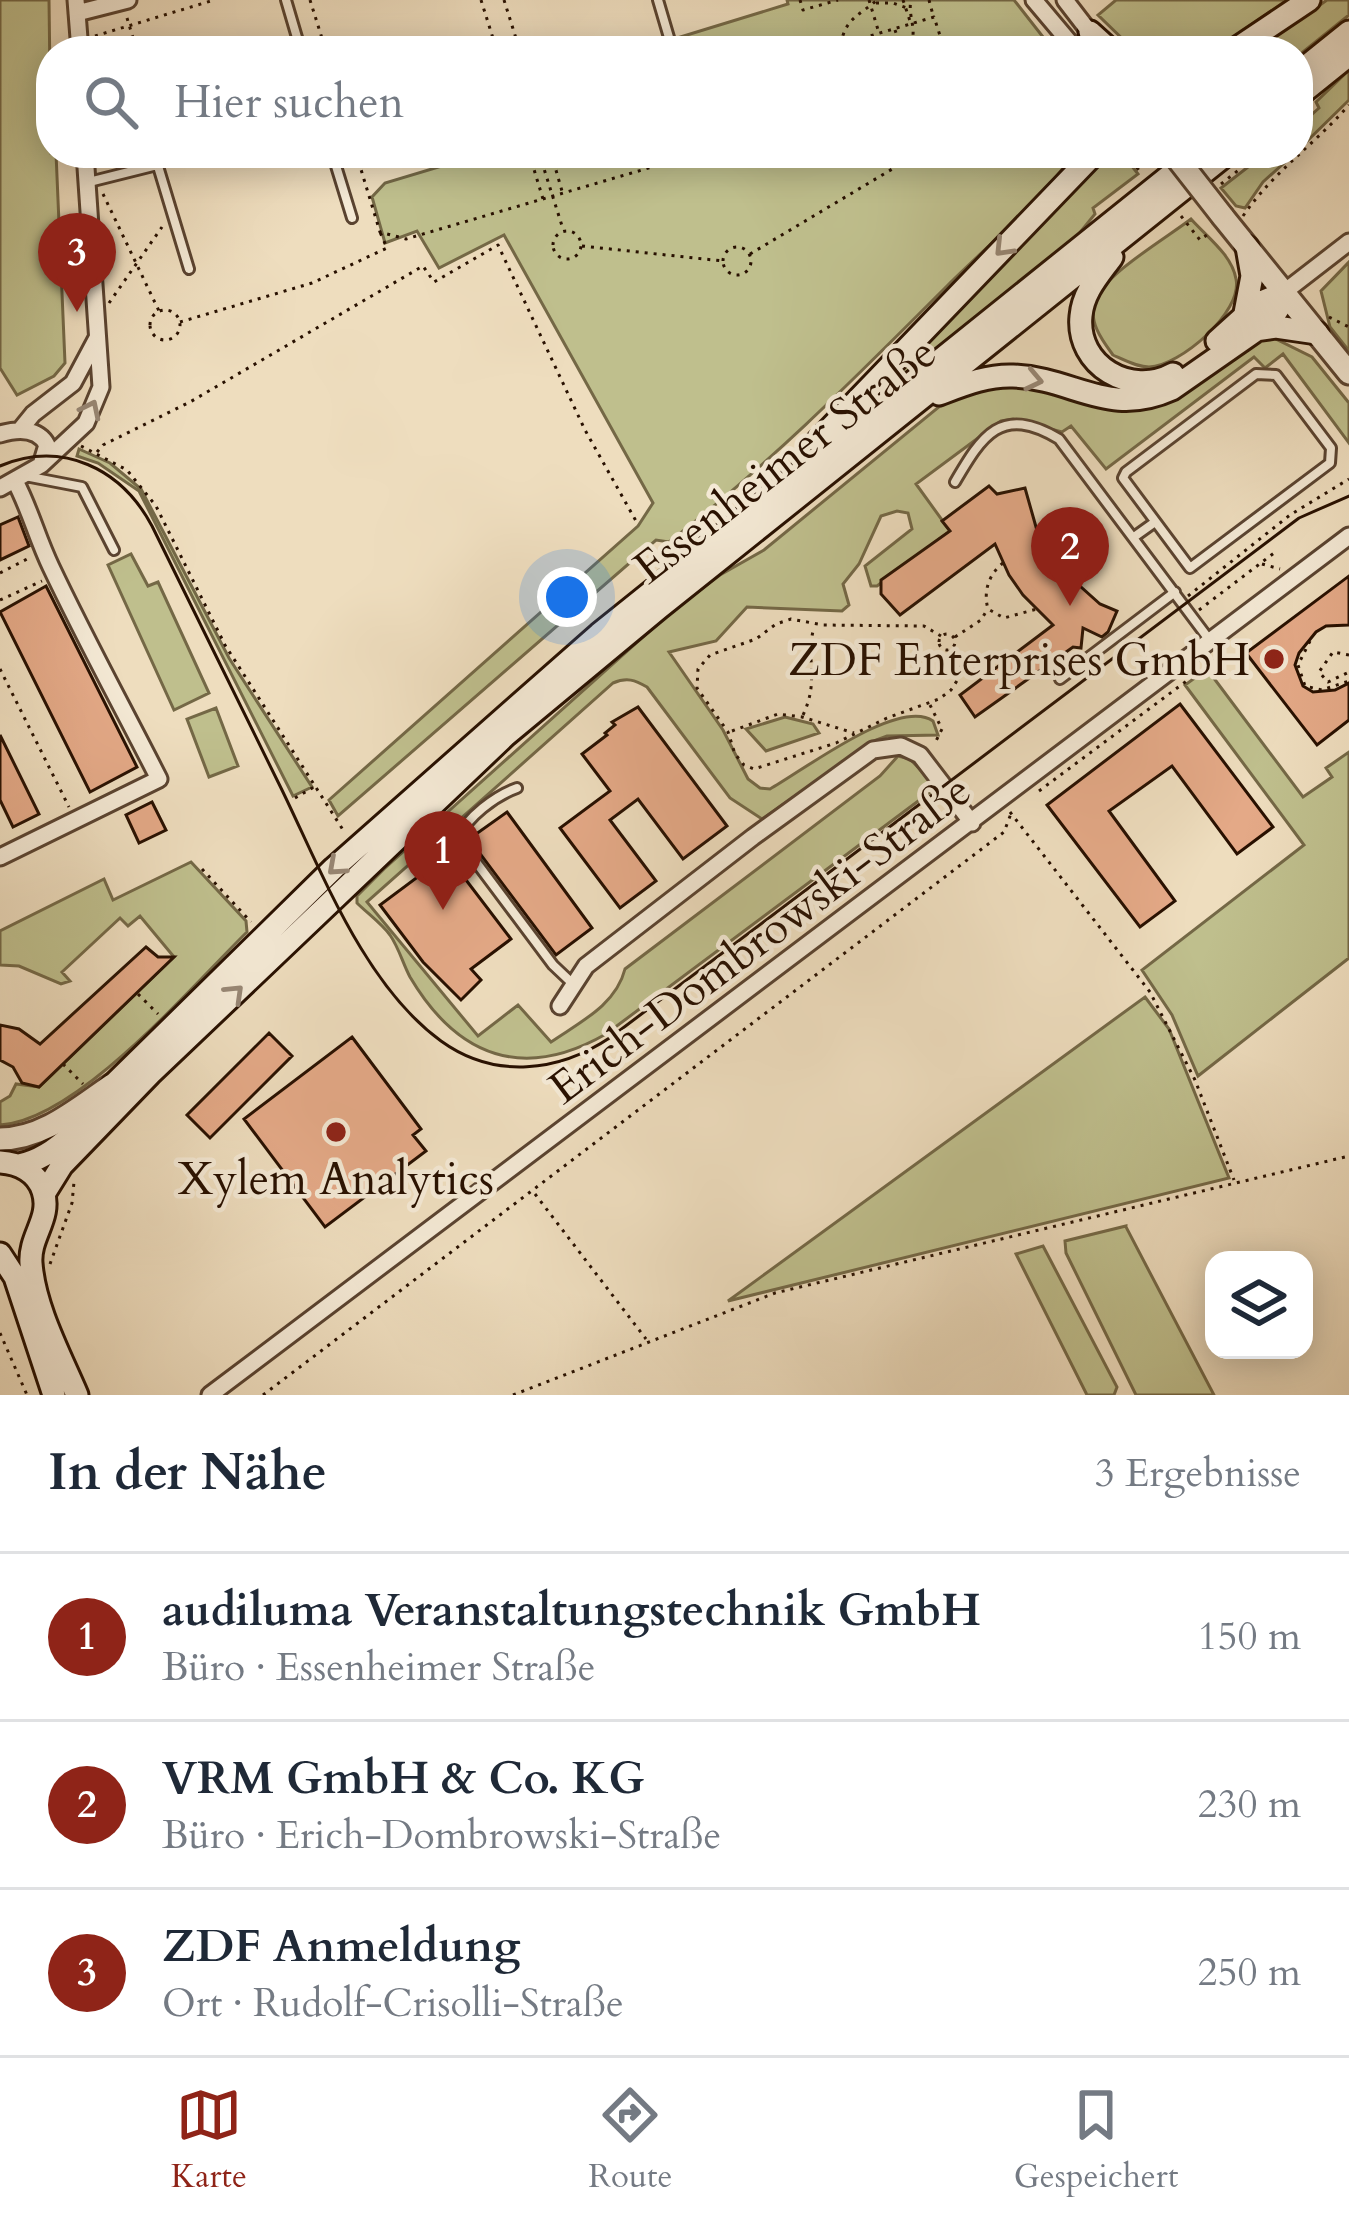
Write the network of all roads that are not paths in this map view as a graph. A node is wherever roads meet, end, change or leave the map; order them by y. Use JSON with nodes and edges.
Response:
{"nodes":[{"id":1,"x":286,"y":0,"type":"edge"},
{"id":2,"x":658,"y":0,"type":"edge"},
{"id":3,"x":1034,"y":0,"type":"edge"},
{"id":4,"x":1065,"y":0,"type":"edge"},
{"id":5,"x":1309,"y":0,"type":"edge"},
{"id":6,"x":125,"y":1,"type":"edge"},
{"id":7,"x":77,"y":7,"type":"edge"},
{"id":8,"x":1349,"y":32,"type":"edge"},
{"id":9,"x":297,"y":36,"type":"edge"},
{"id":10,"x":669,"y":36,"type":"edge"},
{"id":11,"x":1076,"y":36,"type":"edge"},
{"id":12,"x":1080,"y":36,"type":"edge"},
{"id":13,"x":1255,"y":36,"type":"edge"},
{"id":14,"x":1349,"y":55,"type":"edge"},
{"id":15,"x":1313,"y":61,"type":"edge"},
{"id":16,"x":1313,"y":93,"type":"edge"},
{"id":17,"x":89,"y":168,"type":"edge"},
{"id":18,"x":146,"y":168,"type":"edge"},
{"id":19,"x":158,"y":168,"type":"edge"},
{"id":20,"x":337,"y":168,"type":"edge"},
{"id":21,"x":1079,"y":168,"type":"edge"},
{"id":22,"x":1179,"y":168,"type":"edge"},
{"id":23,"x":1185,"y":168,"type":"edge"},
{"id":24,"x":1209,"y":168,"type":"edge"},
{"id":25,"x":92,"y":182,"type":"junction"},
{"id":26,"x":352,"y":218,"type":"dead end"},
{"id":27,"x":1135,"y":228,"type":"junction"},
{"id":28,"x":1349,"y":242,"type":"edge"},
{"id":29,"x":1247,"y":247,"type":"junction"},
{"id":30,"x":189,"y":269,"type":"dead end"},
{"id":31,"x":1283,"y":293,"type":"junction"},
{"id":32,"x":1250,"y":322,"type":"junction"},
{"id":33,"x":1317,"y":333,"type":"junction"},
{"id":34,"x":98,"y":335,"type":"junction"},
{"id":35,"x":1349,"y":373,"type":"edge"},
{"id":36,"x":921,"y":400,"type":"junction"},
{"id":37,"x":20,"y":430,"type":"junction"},
{"id":38,"x":0,"y":434,"type":"edge"},
{"id":39,"x":46,"y":454,"type":"junction"},
{"id":40,"x":13,"y":481,"type":"edge"},
{"id":41,"x":63,"y":481,"type":"junction"},
{"id":42,"x":956,"y":482,"type":"dead end"},
{"id":43,"x":769,"y":495,"type":"junction"},
{"id":44,"x":1155,"y":522,"type":"junction"},
{"id":45,"x":1349,"y":536,"type":"edge"},
{"id":46,"x":1134,"y":537,"type":"junction"},
{"id":47,"x":115,"y":550,"type":"dead end"},
{"id":48,"x":1178,"y":596,"type":"junction"},
{"id":49,"x":1216,"y":649,"type":"junction"},
{"id":50,"x":1060,"y":679,"type":"dead end"},
{"id":51,"x":517,"y":788,"type":"dead end"},
{"id":52,"x":972,"y":823,"type":"junction"},
{"id":53,"x":0,"y":857,"type":"edge"},
{"id":54,"x":572,"y":983,"type":"junction"},
{"id":55,"x":560,"y":1006,"type":"dead end"},
{"id":56,"x":113,"y":1085,"type":"junction"},
{"id":57,"x":0,"y":1139,"type":"edge"},
{"id":58,"x":10,"y":1163,"type":"edge"},
{"id":59,"x":44,"y":1194,"type":"junction"},
{"id":60,"x":34,"y":1236,"type":"junction"},
{"id":61,"x":0,"y":1252,"type":"edge"},
{"id":62,"x":0,"y":1294,"type":"edge"},
{"id":63,"x":28,"y":1321,"type":"junction"},
{"id":64,"x":54,"y":1395,"type":"edge"},
{"id":65,"x":77,"y":1395,"type":"edge"},
{"id":66,"x":210,"y":1395,"type":"edge"}],
"edges":[{"from":1,"to":9,"type":"lane"},
{"from":2,"to":10,"type":"lane"},
{"from":3,"to":11,"type":"street"},
{"from":4,"to":12,"type":"street"},
{"from":5,"to":13,"type":"main road"},
{"from":6,"to":7,"type":"street"},
{"from":8,"to":15,"type":"main road"},
{"from":14,"to":16,"type":"main road"},
{"from":17,"to":25,"type":"street"},
{"from":18,"to":25,"type":"lane"},
{"from":19,"to":30,"type":"lane"},
{"from":20,"to":26,"type":"lane"},
{"from":21,"to":43,"type":"main road","one_way":true},
{"from":22,"to":43,"type":"main road","name":"Essenheimer Straße"},
{"from":23,"to":29,"type":"main road","bridge":true},
{"from":24,"to":27,"type":"main road","name":"Essenheimer Straße"},
{"from":25,"to":34,"type":"street"},
{"from":27,"to":32,"type":"main road"},
{"from":27,"to":36,"type":"main road","name":"Essenheimer Straße"},
{"from":28,"to":31,"type":"street"},
{"from":29,"to":31,"type":"main road"},
{"from":29,"to":32,"type":"main road"},
{"from":31,"to":32,"type":"main road"},
{"from":31,"to":33,"type":"main road"},
{"from":32,"to":33,"type":"main road"},
{"from":36,"to":32,"type":"main road","one_way":true},
{"from":33,"to":35,"type":"main road"},
{"from":34,"to":37,"type":"street"},
{"from":39,"to":34,"type":"street","one_way":true},
{"from":59,"to":36,"type":"main road","name":"Essenheimer Straße","one_way":true},
{"from":37,"to":38,"type":"street"},
{"from":37,"to":39,"type":"street"},
{"from":39,"to":40,"type":"street"},
{"from":39,"to":41,"type":"lane"},
{"from":40,"to":41,"type":"lane"},
{"from":40,"to":53,"type":"street"},
{"from":41,"to":47,"type":"lane"},
{"from":42,"to":46,"type":"lane"},
{"from":43,"to":56,"type":"main road","name":"Essenheimer Straße","one_way":true},
{"from":44,"to":44,"type":"lane"},
{"from":44,"to":46,"type":"lane"},
{"from":45,"to":49,"type":"street","name":"Erich-Dombrowski-Straße"},
{"from":46,"to":48,"type":"lane"},
{"from":48,"to":49,"type":"lane"},
{"from":48,"to":50,"type":"lane"},
{"from":49,"to":52,"type":"street","name":"Erich-Dombrowski-Straße"},
{"from":51,"to":54,"type":"lane"},
{"from":52,"to":54,"type":"street"},
{"from":52,"to":66,"type":"street","name":"Erich-Dombrowski-Straße"},
{"from":54,"to":55,"type":"street"},
{"from":56,"to":57,"type":"main road"},
{"from":56,"to":58,"type":"main road","name":"Essenheimer Straße"},
{"from":58,"to":59,"type":"main road"},
{"from":59,"to":60,"type":"main road"},
{"from":60,"to":61,"type":"main road"},
{"from":60,"to":65,"type":"main road"},
{"from":61,"to":63,"type":"main road"},
{"from":62,"to":63,"type":"main road"},
{"from":63,"to":64,"type":"main road"}]}
